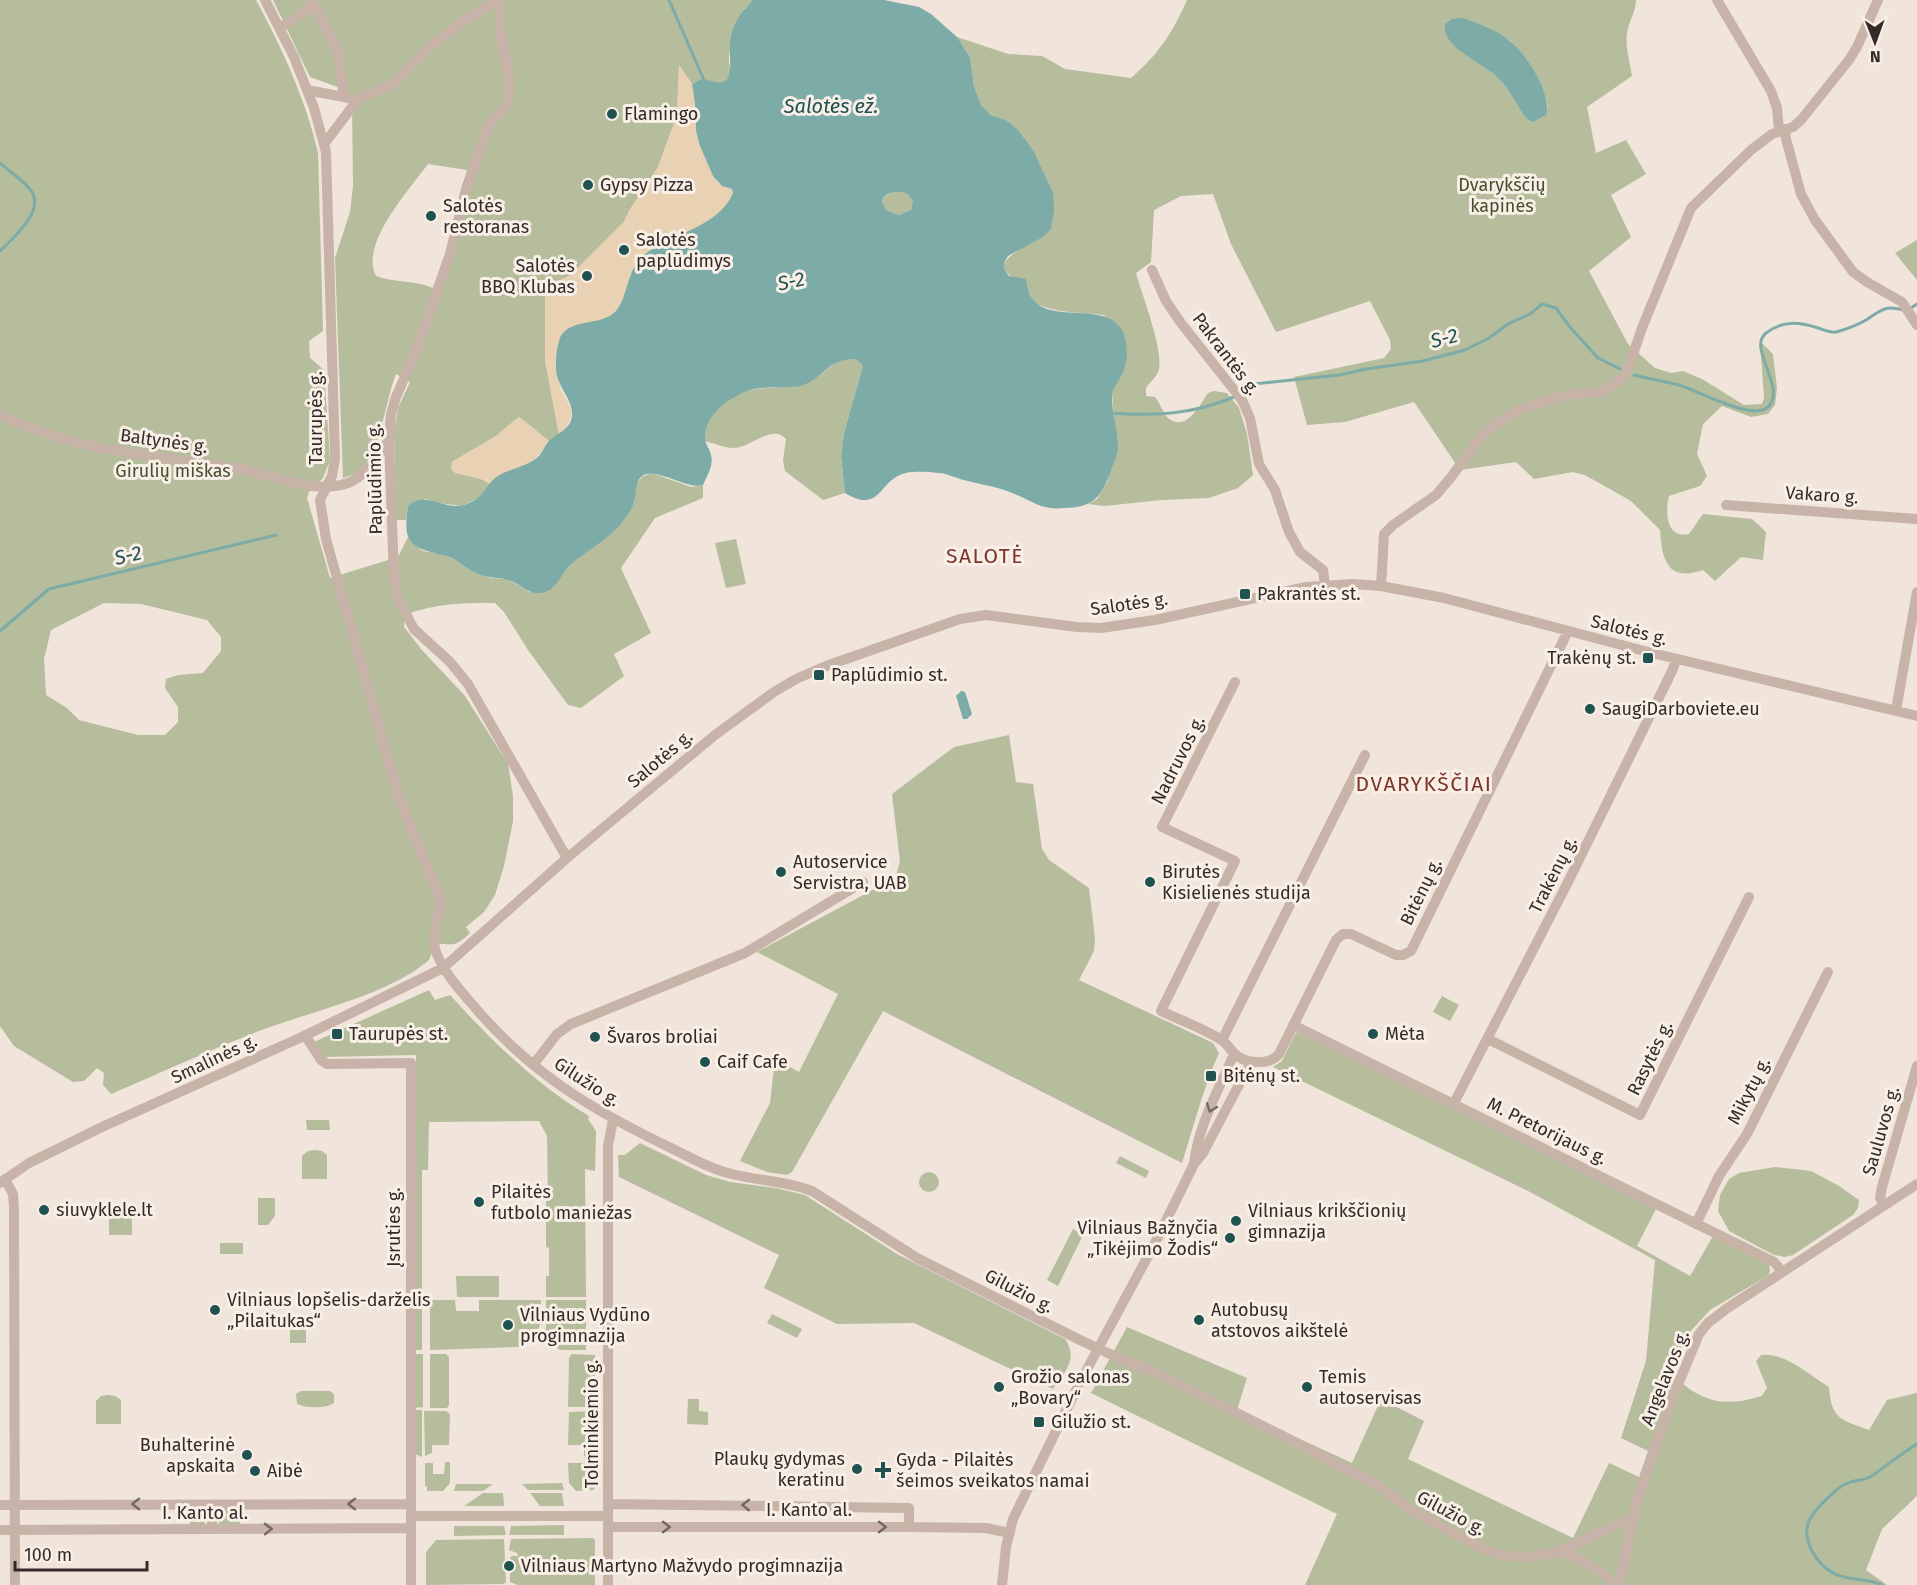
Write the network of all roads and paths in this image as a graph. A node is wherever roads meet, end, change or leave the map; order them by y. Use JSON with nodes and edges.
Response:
{"nodes":[{"id":1,"x":265,"y":0,"type":"edge"},
{"id":2,"x":499,"y":0,"type":"edge"},
{"id":3,"x":1717,"y":0,"type":"edge"},
{"id":4,"x":1878,"y":0,"type":"edge"},
{"id":5,"x":313,"y":2,"type":"edge"},
{"id":6,"x":281,"y":28,"type":"junction"},
{"id":7,"x":307,"y":90,"type":"junction"},
{"id":8,"x":344,"y":97,"type":"junction"},
{"id":9,"x":358,"y":99,"type":"junction"},
{"id":10,"x":1782,"y":130,"type":"junction"},
{"id":11,"x":325,"y":143,"type":"junction"},
{"id":12,"x":1152,"y":270,"type":"dead end"},
{"id":13,"x":1917,"y":325,"type":"edge"},
{"id":14,"x":0,"y":415,"type":"edge"},
{"id":15,"x":389,"y":440,"type":"junction"},
{"id":16,"x":327,"y":486,"type":"junction"},
{"id":17,"x":1726,"y":505,"type":"dead end"},
{"id":18,"x":1917,"y":519,"type":"edge"},
{"id":19,"x":1325,"y":585,"type":"junction"},
{"id":20,"x":1381,"y":586,"type":"junction"},
{"id":21,"x":1917,"y":592,"type":"edge"},
{"id":22,"x":1569,"y":632,"type":"junction"},
{"id":23,"x":1676,"y":658,"type":"junction"},
{"id":24,"x":1234,"y":682,"type":"dead end"},
{"id":25,"x":1896,"y":710,"type":"junction"},
{"id":26,"x":1917,"y":716,"type":"edge"},
{"id":27,"x":1365,"y":755,"type":"dead end"},
{"id":28,"x":567,"y":858,"type":"junction"},
{"id":29,"x":863,"y":882,"type":"dead end"},
{"id":30,"x":1749,"y":897,"type":"dead end"},
{"id":31,"x":443,"y":968,"type":"junction"},
{"id":32,"x":1828,"y":972,"type":"dead end"},
{"id":33,"x":1293,"y":1025,"type":"junction"},
{"id":34,"x":305,"y":1035,"type":"junction"},
{"id":35,"x":1488,"y":1039,"type":"junction"},
{"id":36,"x":1222,"y":1040,"type":"junction"},
{"id":37,"x":1234,"y":1054,"type":"junction"},
{"id":38,"x":1251,"y":1062,"type":"junction"},
{"id":39,"x":533,"y":1065,"type":"junction"},
{"id":40,"x":1917,"y":1066,"type":"edge"},
{"id":41,"x":1454,"y":1103,"type":"junction"},
{"id":42,"x":613,"y":1120,"type":"junction"},
{"id":43,"x":1194,"y":1164,"type":"junction"},
{"id":44,"x":3,"y":1181,"type":"edge"},
{"id":45,"x":1917,"y":1184,"type":"edge"},
{"id":46,"x":1884,"y":1204,"type":"junction"},
{"id":47,"x":1696,"y":1224,"type":"junction"},
{"id":48,"x":1782,"y":1271,"type":"junction"},
{"id":49,"x":1098,"y":1348,"type":"junction"},
{"id":50,"x":14,"y":1504,"type":"junction"},
{"id":51,"x":212,"y":1504,"type":"junction"},
{"id":52,"x":608,"y":1504,"type":"junction"},
{"id":53,"x":0,"y":1505,"type":"edge"},
{"id":54,"x":769,"y":1506,"type":"junction"},
{"id":55,"x":813,"y":1506,"type":"junction"},
{"id":56,"x":411,"y":1510,"type":"junction"},
{"id":57,"x":1632,"y":1520,"type":"junction"},
{"id":58,"x":608,"y":1521,"type":"junction"},
{"id":59,"x":769,"y":1527,"type":"junction"},
{"id":60,"x":812,"y":1527,"type":"junction"},
{"id":61,"x":909,"y":1527,"type":"junction"},
{"id":62,"x":411,"y":1528,"type":"junction"},
{"id":63,"x":212,"y":1529,"type":"junction"},
{"id":64,"x":0,"y":1530,"type":"edge"},
{"id":65,"x":15,"y":1530,"type":"junction"},
{"id":66,"x":1010,"y":1533,"type":"junction"},
{"id":67,"x":1557,"y":1552,"type":"junction"},
{"id":68,"x":15,"y":1585,"type":"edge"},
{"id":69,"x":411,"y":1585,"type":"edge"},
{"id":70,"x":608,"y":1585,"type":"edge"},
{"id":71,"x":1002,"y":1585,"type":"edge"},
{"id":72,"x":1613,"y":1585,"type":"edge"},
{"id":73,"x":1619,"y":1585,"type":"edge"}],
"edges":[{"from":1,"to":6,"type":"street","name":"Taurupės g."},
{"from":2,"to":9,"type":"street"},
{"from":2,"to":15,"type":"street","name":"Paplūdimio g."},
{"from":3,"to":10,"type":"street"},
{"from":4,"to":10,"type":"street"},
{"from":5,"to":6,"type":"street"},
{"from":5,"to":8,"type":"street"},
{"from":6,"to":7,"type":"street","name":"Taurupės g."},
{"from":7,"to":8,"type":"street"},
{"from":7,"to":11,"type":"street","name":"Taurupės g."},
{"from":8,"to":9,"type":"street"},
{"from":9,"to":11,"type":"street"},
{"from":10,"to":13,"type":"street"},
{"from":10,"to":20,"type":"street"},
{"from":11,"to":16,"type":"street","name":"Taurupės g."},
{"from":12,"to":19,"type":"street","name":"Pakrantės g."},
{"from":14,"to":16,"type":"street","name":"Baltynės g."},
{"from":15,"to":16,"type":"street"},
{"from":15,"to":28,"type":"street","name":"Paplūdimio g."},
{"from":16,"to":31,"type":"street","name":"Taurupės g."},
{"from":17,"to":18,"type":"street","name":"Vakaro g."},
{"from":19,"to":20,"type":"street","name":"Salotės g."},
{"from":19,"to":28,"type":"street","name":"Salotės g."},
{"from":20,"to":22,"type":"street","name":"Salotės g."},
{"from":21,"to":25,"type":"street"},
{"from":22,"to":23,"type":"street","name":"Salotės g."},
{"from":22,"to":33,"type":"street","name":"Bitėnų g."},
{"from":23,"to":25,"type":"street","name":"Salotės g."},
{"from":23,"to":35,"type":"street","name":"Trakėnų g."},
{"from":24,"to":36,"type":"street","name":"Nadruvos g."},
{"from":25,"to":26,"type":"street","name":"Salotės g."},
{"from":27,"to":36,"type":"street"},
{"from":28,"to":31,"type":"street","name":"Salotės g."},
{"from":29,"to":39,"type":"street"},
{"from":30,"to":35,"type":"street","name":"Rasytės g."},
{"from":31,"to":34,"type":"street","name":"Smalinės g."},
{"from":31,"to":39,"type":"street","name":"Gilužio g."},
{"from":32,"to":47,"type":"street","name":"Mikytų g."},
{"from":33,"to":38,"type":"street","name":"Bitėnų g."},
{"from":33,"to":41,"type":"street","name":"M. Pretorijaus g."},
{"from":34,"to":44,"type":"street","name":"Smalinės g."},
{"from":34,"to":56,"type":"street","name":"Įsruties g."},
{"from":35,"to":41,"type":"street","name":"Trakėnų g."},
{"from":36,"to":37,"type":"street"},
{"from":37,"to":38,"type":"street"},
{"from":37,"to":43,"type":"street","one_way":true},
{"from":38,"to":43,"type":"street"},
{"from":39,"to":42,"type":"street","name":"Gilužio g."},
{"from":40,"to":46,"type":"street","name":"Sauluvos g."},
{"from":41,"to":47,"type":"street","name":"M. Pretorijaus g."},
{"from":42,"to":49,"type":"street","name":"Gilužio g."},
{"from":42,"to":52,"type":"street","name":"Tolminkiemio g."},
{"from":43,"to":49,"type":"street"},
{"from":44,"to":50,"type":"street"},
{"from":45,"to":46,"type":"street","name":"Angelavos g."},
{"from":46,"to":48,"type":"street","name":"Angelavos g."},
{"from":47,"to":48,"type":"street","name":"M. Pretorijaus g."},
{"from":48,"to":57,"type":"street","name":"Angelavos g."},
{"from":49,"to":66,"type":"street"},
{"from":49,"to":67,"type":"street","name":"Gilužio g."},
{"from":51,"to":50,"type":"street","name":"I. Kanto al.","one_way":true},
{"from":50,"to":53,"type":"street","name":"I. Kanto al."},
{"from":50,"to":65,"type":"street"},
{"from":56,"to":51,"type":"street","name":"I. Kanto al.","one_way":true},
{"from":51,"to":63,"type":"street"},
{"from":54,"to":52,"type":"street","name":"I. Kanto al.","one_way":true},
{"from":52,"to":58,"type":"street","name":"Tolminkiemio g."},
{"from":54,"to":55,"type":"street","name":"I. Kanto al."},
{"from":54,"to":59,"type":"street"},
{"from":55,"to":60,"type":"street"},
{"from":55,"to":61,"type":"street","name":"I. Kanto al."},
{"from":56,"to":58,"type":"street","name":"I. Kanto al."},
{"from":56,"to":62,"type":"street","name":"Įsruties g."},
{"from":57,"to":67,"type":"street"},
{"from":57,"to":73,"type":"street","name":"Angelavos g."},
{"from":58,"to":59,"type":"street","name":"I. Kanto al.","one_way":true},
{"from":58,"to":70,"type":"street","name":"Tolminkiemio g."},
{"from":59,"to":60,"type":"street","name":"I. Kanto al."},
{"from":60,"to":61,"type":"street","name":"I. Kanto al.","one_way":true},
{"from":61,"to":66,"type":"street","name":"I. Kanto al."},
{"from":63,"to":62,"type":"street","name":"I. Kanto al.","one_way":true},
{"from":62,"to":69,"type":"street","name":"Įsruties g."},
{"from":63,"to":65,"type":"street","name":"I. Kanto al."},
{"from":64,"to":65,"type":"street","name":"I. Kanto al."},
{"from":65,"to":68,"type":"street"},
{"from":66,"to":71,"type":"street"},
{"from":67,"to":72,"type":"street","name":"Gilužio g."}]}
